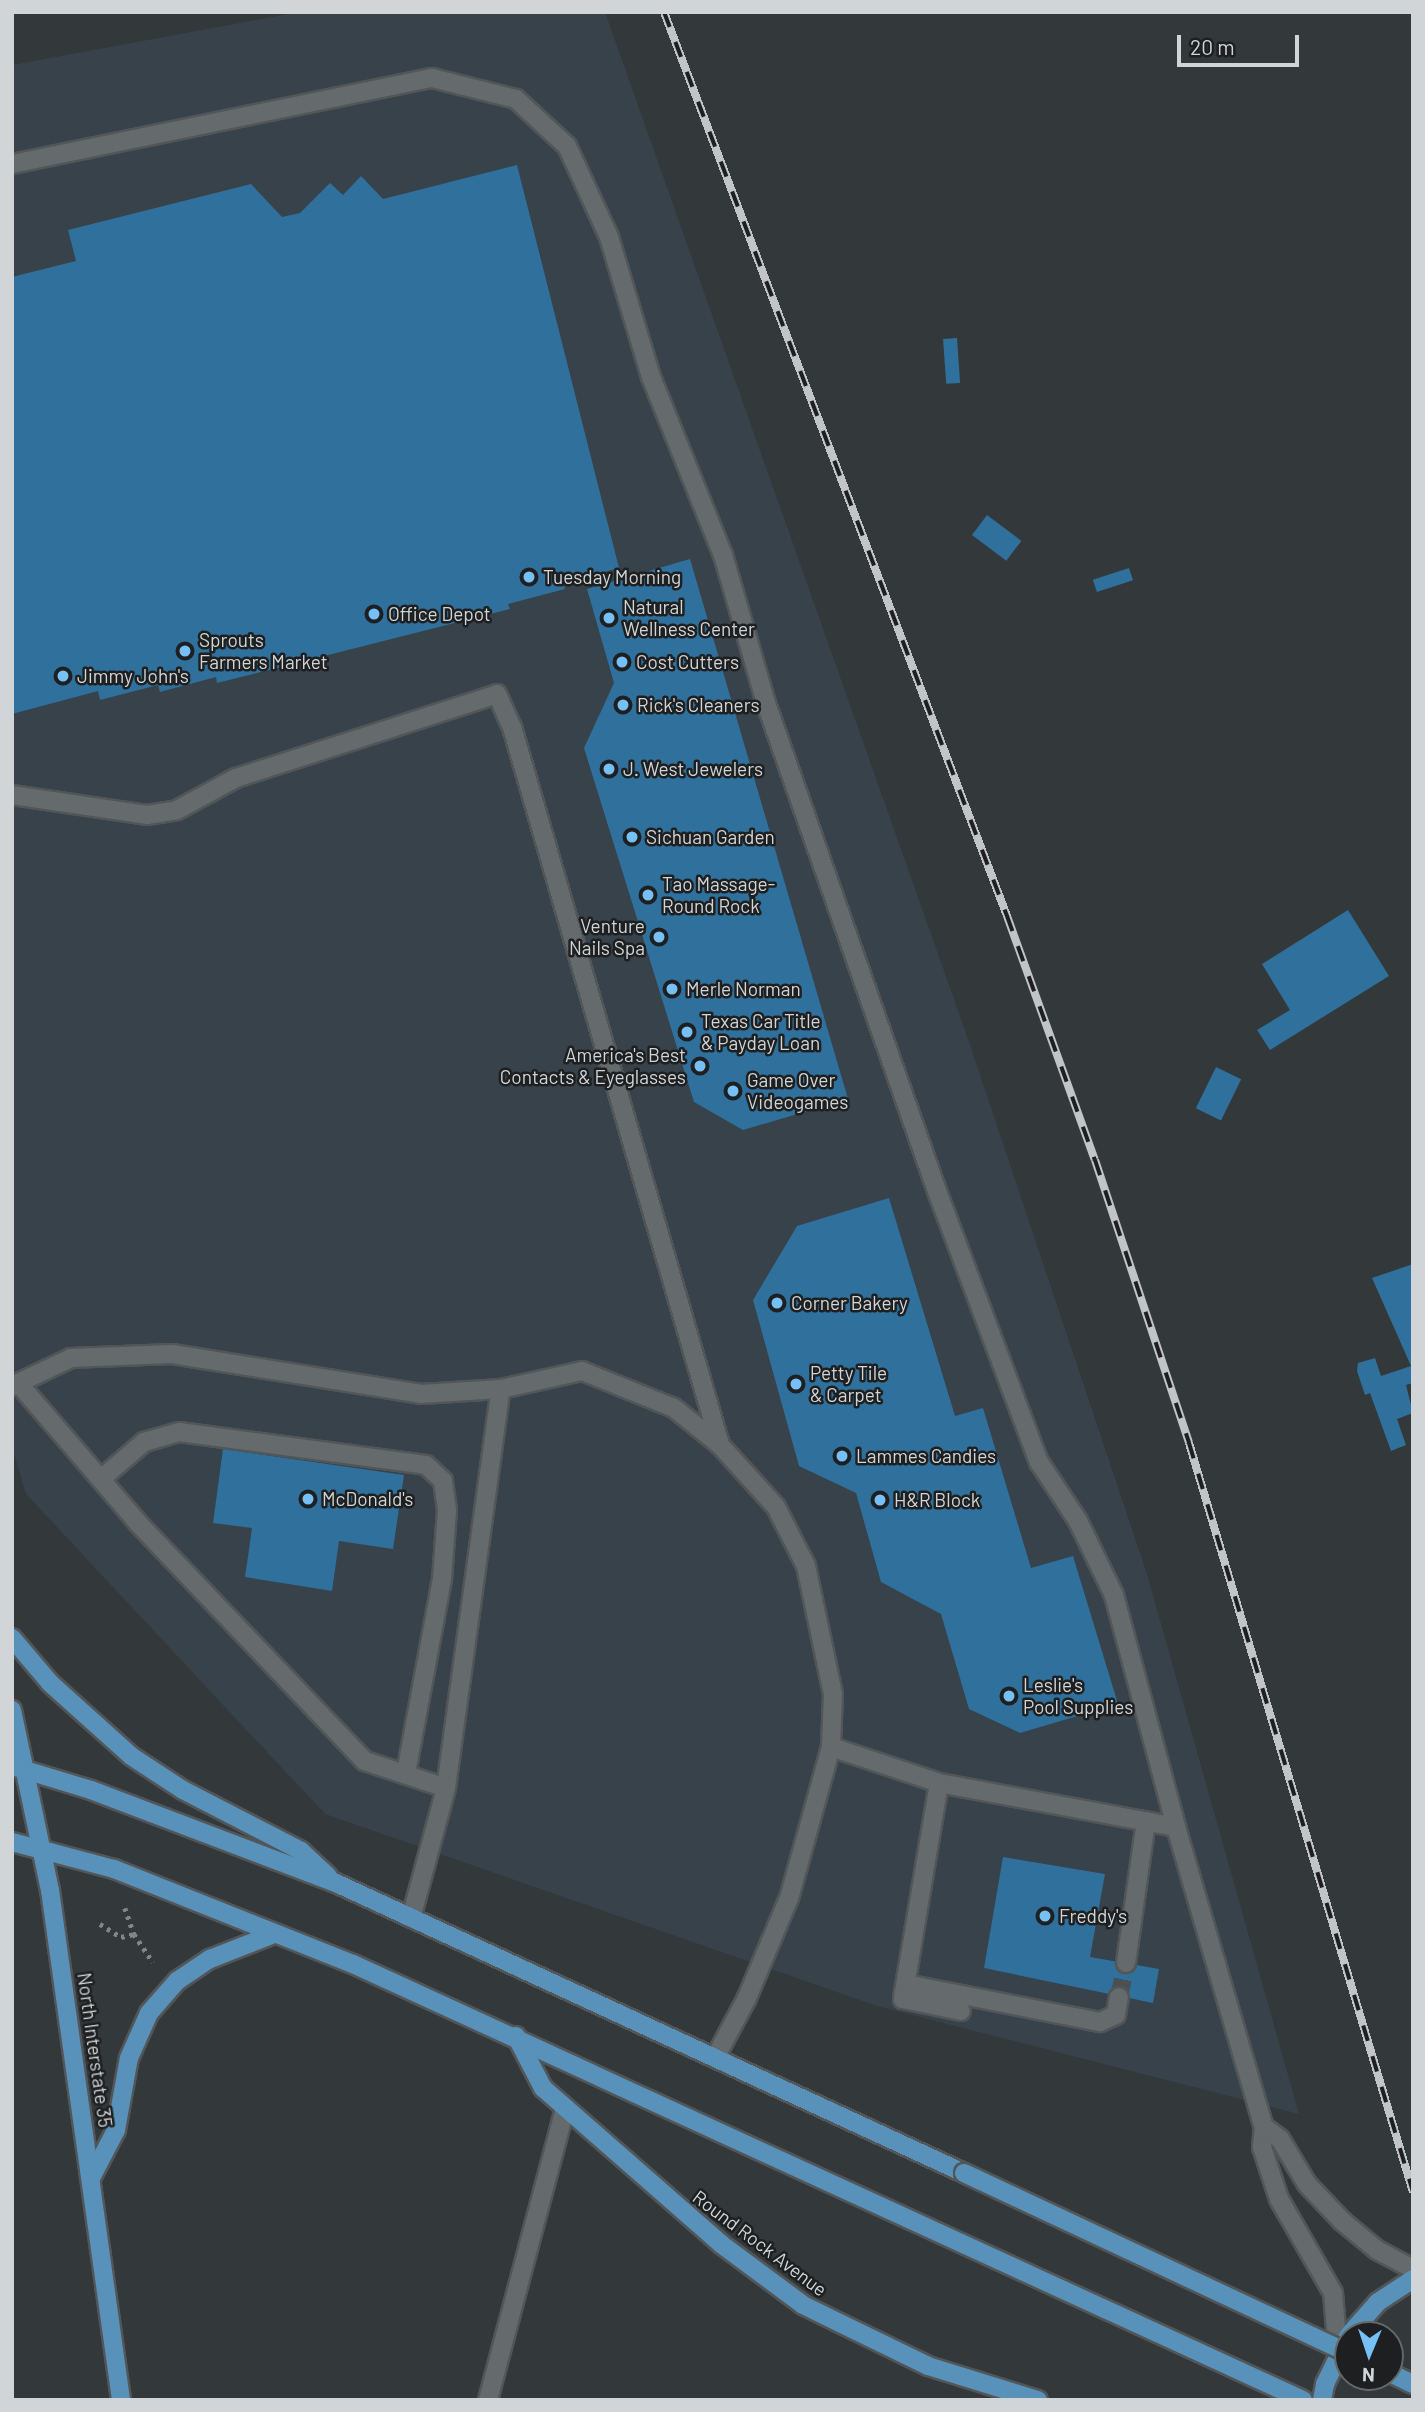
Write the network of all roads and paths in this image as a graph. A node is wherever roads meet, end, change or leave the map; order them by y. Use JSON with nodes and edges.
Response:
{"nodes":[{"id":1,"x":12,"y":164,"type":"edge"},
{"id":2,"x":12,"y":794,"type":"edge"},
{"id":3,"x":16,"y":1385,"type":"edge"},
{"id":4,"x":501,"y":1389,"type":"junction"},
{"id":5,"x":720,"y":1444,"type":"junction"},
{"id":6,"x":100,"y":1479,"type":"junction"},
{"id":7,"x":12,"y":1638,"type":"edge"},
{"id":8,"x":12,"y":1710,"type":"edge"},
{"id":9,"x":831,"y":1747,"type":"junction"},
{"id":10,"x":19,"y":1768,"type":"edge"},
{"id":11,"x":406,"y":1773,"type":"junction"},
{"id":12,"x":939,"y":1783,"type":"junction"},
{"id":13,"x":446,"y":1788,"type":"junction"},
{"id":14,"x":1146,"y":1821,"type":"junction"},
{"id":15,"x":1176,"y":1827,"type":"junction"},
{"id":16,"x":12,"y":1842,"type":"edge"},
{"id":17,"x":42,"y":1850,"type":"junction"},
{"id":18,"x":336,"y":1883,"type":"junction"},
{"id":19,"x":125,"y":1908,"type":"dead end"},
{"id":20,"x":411,"y":1918,"type":"junction"},
{"id":21,"x":100,"y":1924,"type":"dead end"},
{"id":22,"x":134,"y":1934,"type":"junction"},
{"id":23,"x":274,"y":1934,"type":"junction"},
{"id":24,"x":153,"y":1962,"type":"dead end"},
{"id":25,"x":1126,"y":1963,"type":"tunnel mouth"},
{"id":26,"x":906,"y":1984,"type":"junction"},
{"id":27,"x":1119,"y":1997,"type":"tunnel mouth"},
{"id":28,"x":961,"y":2011,"type":"dead end"},
{"id":29,"x":516,"y":2036,"type":"junction"},
{"id":30,"x":715,"y":2058,"type":"junction"},
{"id":31,"x":565,"y":2108,"type":"junction"},
{"id":32,"x":1264,"y":2127,"type":"junction"},
{"id":33,"x":92,"y":2176,"type":"junction"},
{"id":34,"x":1413,"y":2269,"type":"edge"},
{"id":35,"x":1413,"y":2279,"type":"edge"},
{"id":36,"x":1338,"y":2321,"type":"edge"},
{"id":37,"x":1362,"y":2321,"type":"edge"},
{"id":38,"x":1334,"y":2349,"type":"edge"},
{"id":39,"x":1334,"y":2373,"type":"edge"},
{"id":40,"x":121,"y":2400,"type":"edge"},
{"id":41,"x":488,"y":2400,"type":"edge"},
{"id":42,"x":1038,"y":2400,"type":"edge"},
{"id":43,"x":1303,"y":2400,"type":"edge"},
{"id":44,"x":1322,"y":2400,"type":"edge"}],
"edges":[{"from":1,"to":15,"type":"lane"},
{"from":2,"to":5,"type":"lane"},
{"from":3,"to":4,"type":"lane"},
{"from":3,"to":6,"type":"lane"},
{"from":4,"to":5,"type":"lane"},
{"from":4,"to":13,"type":"lane"},
{"from":5,"to":9,"type":"lane"},
{"from":6,"to":11,"type":"lane"},
{"from":6,"to":11,"type":"lane"},
{"from":7,"to":18,"type":"main road"},
{"from":8,"to":10,"type":"main road","name":"North Interstate 35"},
{"from":9,"to":12,"type":"lane"},
{"from":9,"to":30,"type":"lane"},
{"from":10,"to":17,"type":"main road","name":"North Interstate 35"},
{"from":10,"to":18,"type":"main road"},
{"from":11,"to":13,"type":"lane"},
{"from":12,"to":14,"type":"lane"},
{"from":12,"to":26,"type":"lane"},
{"from":13,"to":20,"type":"lane"},
{"from":14,"to":15,"type":"lane"},
{"from":14,"to":25,"type":"lane"},
{"from":15,"to":32,"type":"lane"},
{"from":16,"to":17,"type":"main road"},
{"from":17,"to":23,"type":"main road"},
{"from":17,"to":33,"type":"main road","name":"North Interstate 35"},
{"from":18,"to":20,"type":"main road"},
{"from":19,"to":22,"type":"path"},
{"from":20,"to":30,"type":"main road"},
{"from":21,"to":22,"type":"path"},
{"from":22,"to":24,"type":"path"},
{"from":23,"to":29,"type":"main road"},
{"from":23,"to":33,"type":"main road"},
{"from":26,"to":27,"type":"lane"},
{"from":26,"to":28,"type":"lane"},
{"from":29,"to":31,"type":"main road","name":"Round Rock Avenue"},
{"from":29,"to":43,"type":"main road"},
{"from":30,"to":38,"type":"main road","bridge":true},
{"from":31,"to":41,"type":"lane"},
{"from":31,"to":42,"type":"main road","name":"Round Rock Avenue"},
{"from":32,"to":34,"type":"lane"},
{"from":32,"to":36,"type":"lane"},
{"from":33,"to":40,"type":"main road","name":"North Interstate 35"},
{"from":35,"to":37,"type":"main road"},
{"from":39,"to":44,"type":"main road"}]}
